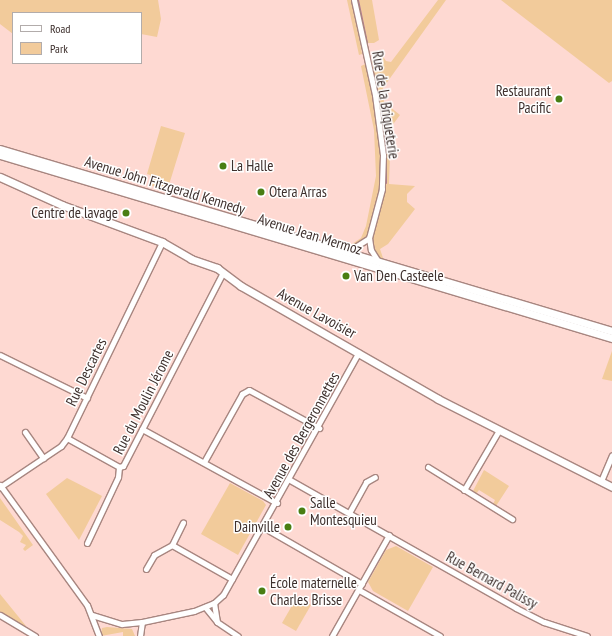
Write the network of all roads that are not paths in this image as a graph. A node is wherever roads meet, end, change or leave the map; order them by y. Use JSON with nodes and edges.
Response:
{"nodes":[{"id":1,"x":354,"y":0,"type":"edge"},
{"id":2,"x":0,"y":149,"type":"edge"},
{"id":3,"x":0,"y":155,"type":"edge"},
{"id":4,"x":1,"y":178,"type":"edge"},
{"id":5,"x":370,"y":238,"type":"junction"},
{"id":6,"x":162,"y":242,"type":"junction"},
{"id":7,"x":346,"y":252,"type":"junction"},
{"id":8,"x":378,"y":262,"type":"junction"},
{"id":9,"x":223,"y":272,"type":"junction"},
{"id":10,"x":612,"y":331,"type":"edge"},
{"id":11,"x":612,"y":338,"type":"edge"},
{"id":12,"x":360,"y":352,"type":"junction"},
{"id":13,"x":0,"y":355,"type":"edge"},
{"id":14,"x":87,"y":398,"type":"junction"},
{"id":15,"x":319,"y":428,"type":"junction"},
{"id":16,"x":142,"y":429,"type":"junction"},
{"id":17,"x":499,"y":430,"type":"junction"},
{"id":18,"x":25,"y":432,"type":"dead end"},
{"id":19,"x":67,"y":438,"type":"junction"},
{"id":20,"x":612,"y":455,"type":"edge"},
{"id":21,"x":43,"y":458,"type":"junction"},
{"id":22,"x":204,"y":462,"type":"junction"},
{"id":23,"x":119,"y":467,"type":"junction"},
{"id":24,"x":428,"y":467,"type":"dead end"},
{"id":25,"x":375,"y":477,"type":"dead end"},
{"id":26,"x":290,"y":480,"type":"junction"},
{"id":27,"x":600,"y":481,"type":"junction"},
{"id":28,"x":0,"y":486,"type":"edge"},
{"id":29,"x":612,"y":487,"type":"edge"},
{"id":30,"x":464,"y":490,"type":"junction"},
{"id":31,"x":277,"y":503,"type":"junction"},
{"id":32,"x":349,"y":513,"type":"junction"},
{"id":33,"x":512,"y":519,"type":"dead end"},
{"id":34,"x":183,"y":522,"type":"dead end"},
{"id":35,"x":263,"y":527,"type":"junction"},
{"id":36,"x":389,"y":535,"type":"junction"},
{"id":37,"x":87,"y":543,"type":"dead end"},
{"id":38,"x":172,"y":545,"type":"junction"},
{"id":39,"x":146,"y":569,"type":"dead end"},
{"id":40,"x":232,"y":579,"type":"junction"},
{"id":41,"x":362,"y":584,"type":"junction"},
{"id":42,"x":359,"y":590,"type":"junction"},
{"id":43,"x":214,"y":603,"type":"junction"},
{"id":44,"x":205,"y":607,"type":"junction"},
{"id":45,"x":0,"y":615,"type":"edge"},
{"id":46,"x":92,"y":615,"type":"junction"},
{"id":47,"x":142,"y":622,"type":"junction"},
{"id":48,"x":217,"y":622,"type":"junction"},
{"id":49,"x":35,"y":636,"type":"edge"},
{"id":50,"x":99,"y":636,"type":"edge"},
{"id":51,"x":140,"y":636,"type":"edge"},
{"id":52,"x":238,"y":636,"type":"edge"},
{"id":53,"x":332,"y":636,"type":"edge"},
{"id":54,"x":440,"y":636,"type":"edge"},
{"id":55,"x":586,"y":636,"type":"edge"}],
"edges":[{"from":1,"to":5,"type":"street","name":"Rue de la Briqueterie"},
{"from":2,"to":7,"type":"main road","name":"Avenue John Fitzgerald Kennedy"},
{"from":3,"to":11,"type":"main road","name":"Avenue Jean Mermoz"},
{"from":4,"to":6,"type":"main road","name":"Avenue Lavoisier"},
{"from":5,"to":7,"type":"street"},
{"from":5,"to":8,"type":"street"},
{"from":6,"to":9,"type":"main road","name":"Avenue Lavoisier"},
{"from":6,"to":14,"type":"street","name":"Rue Descartes"},
{"from":7,"to":8,"type":"main road","name":"Avenue John Fitzgerald Kennedy"},
{"from":8,"to":10,"type":"main road","name":"Avenue John Fitzgerald Kennedy"},
{"from":9,"to":12,"type":"main road","name":"Avenue Lavoisier"},
{"from":9,"to":16,"type":"street","name":"Rue du Moulin Jérome"},
{"from":12,"to":15,"type":"street","name":"Avenue des Bergeronnettes"},
{"from":12,"to":17,"type":"main road","name":"Avenue Lavoisier"},
{"from":13,"to":14,"type":"street"},
{"from":14,"to":19,"type":"street","name":"Rue Descartes"},
{"from":15,"to":22,"type":"street"},
{"from":15,"to":26,"type":"street","name":"Avenue des Bergeronnettes"},
{"from":16,"to":22,"type":"street"},
{"from":16,"to":23,"type":"street","name":"Rue du Moulin Jérome"},
{"from":17,"to":27,"type":"main road","name":"Avenue Lavoisier"},
{"from":17,"to":30,"type":"street"},
{"from":18,"to":21,"type":"street"},
{"from":19,"to":21,"type":"street","name":"Rue Descartes"},
{"from":19,"to":23,"type":"street"},
{"from":20,"to":27,"type":"street"},
{"from":21,"to":28,"type":"street","name":"Rue Descartes"},
{"from":22,"to":31,"type":"street"},
{"from":23,"to":37,"type":"street","name":"Rue du Moulin Jérome"},
{"from":24,"to":30,"type":"street"},
{"from":25,"to":32,"type":"street"},
{"from":26,"to":31,"type":"street","name":"Avenue des Bergeronnettes"},
{"from":26,"to":32,"type":"street","name":"Rue Bernard Palissy"},
{"from":27,"to":29,"type":"main road","name":"Avenue Lavoisier"},
{"from":28,"to":46,"type":"street"},
{"from":30,"to":33,"type":"street"},
{"from":31,"to":35,"type":"street","name":"Avenue des Bergeronnettes"},
{"from":32,"to":36,"type":"street","name":"Rue Bernard Palissy"},
{"from":34,"to":38,"type":"street"},
{"from":35,"to":40,"type":"street","name":"Avenue des Bergeronnettes"},
{"from":35,"to":41,"type":"street"},
{"from":36,"to":41,"type":"street"},
{"from":36,"to":55,"type":"street","name":"Rue Bernard Palissy"},
{"from":38,"to":39,"type":"street"},
{"from":38,"to":40,"type":"street"},
{"from":40,"to":43,"type":"street","name":"Avenue des Bergeronnettes"},
{"from":41,"to":42,"type":"street"},
{"from":42,"to":53,"type":"street"},
{"from":42,"to":54,"type":"street"},
{"from":43,"to":44,"type":"street","name":"Avenue des Bergeronnettes"},
{"from":43,"to":48,"type":"street"},
{"from":44,"to":47,"type":"street","name":"Avenue des Bergeronnettes"},
{"from":44,"to":48,"type":"street"},
{"from":45,"to":49,"type":"street"},
{"from":46,"to":47,"type":"street","name":"Avenue des Bergeronnettes"},
{"from":46,"to":50,"type":"street"},
{"from":47,"to":51,"type":"street"},
{"from":48,"to":52,"type":"street"}]}
